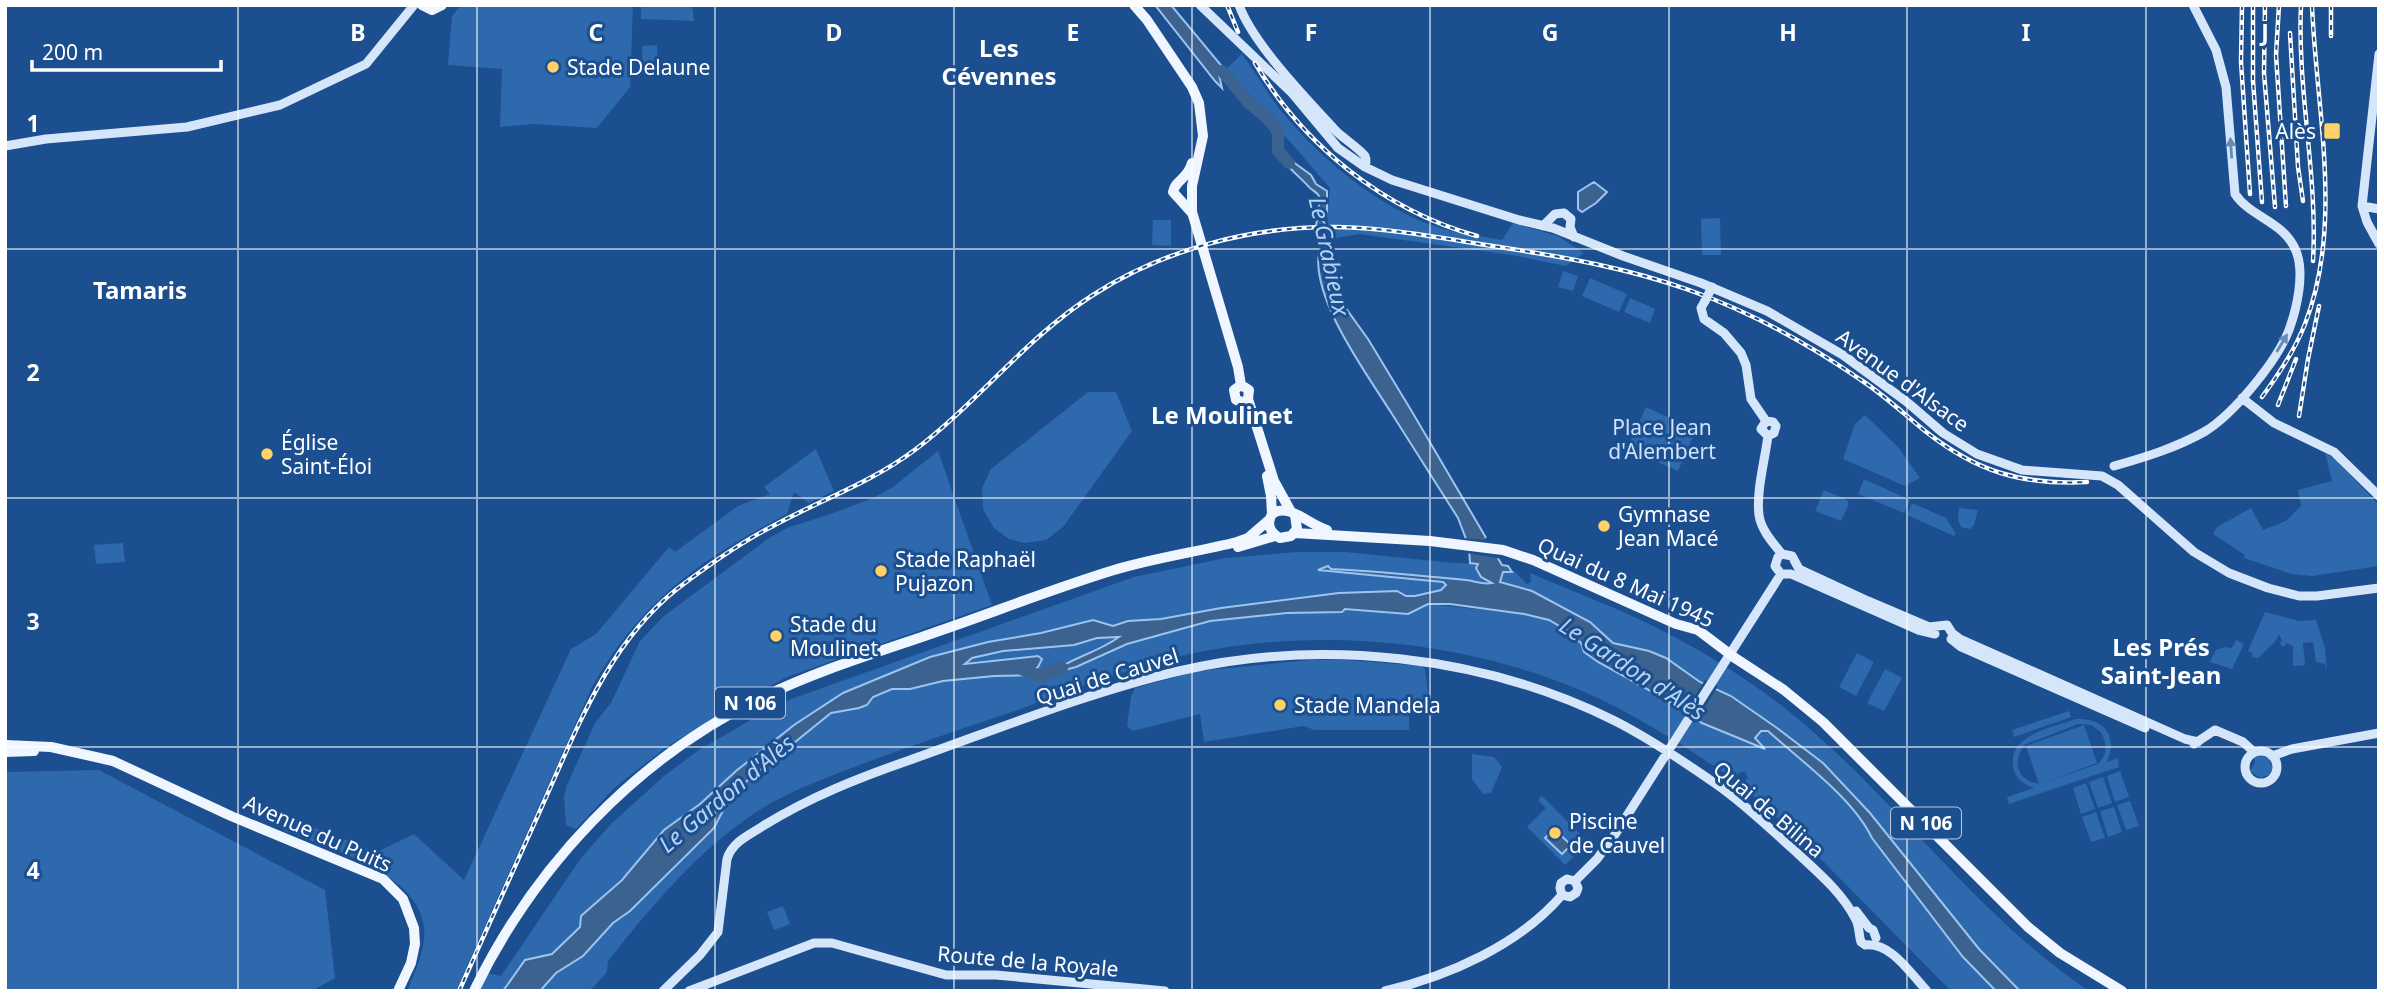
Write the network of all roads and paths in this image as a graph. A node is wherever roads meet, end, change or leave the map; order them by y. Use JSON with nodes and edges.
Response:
{"nodes":[{"id":1,"x":442,"y":5,"type":"edge"},
{"id":2,"x":1125,"y":5,"type":"edge"},
{"id":3,"x":1134,"y":5,"type":"edge"},
{"id":4,"x":1200,"y":5,"type":"edge"},
{"id":5,"x":1239,"y":5,"type":"edge"},
{"id":6,"x":2193,"y":5,"type":"edge"},
{"id":7,"x":417,"y":7,"type":"edge"},
{"id":8,"x":2379,"y":54,"type":"edge"},
{"id":9,"x":5,"y":146,"type":"edge"},
{"id":10,"x":1364,"y":167,"type":"junction"},
{"id":11,"x":1188,"y":183,"type":"junction"},
{"id":12,"x":1187,"y":199,"type":"junction"},
{"id":13,"x":2362,"y":206,"type":"junction"},
{"id":14,"x":2379,"y":209,"type":"edge"},
{"id":15,"x":1549,"y":224,"type":"junction"},
{"id":16,"x":1567,"y":229,"type":"junction"},
{"id":17,"x":2379,"y":244,"type":"edge"},
{"id":18,"x":1712,"y":287,"type":"junction"},
{"id":19,"x":2242,"y":398,"type":"junction"},
{"id":20,"x":1246,"y":401,"type":"junction"},
{"id":21,"x":2114,"y":466,"type":"dead end"},
{"id":22,"x":2379,"y":496,"type":"edge"},
{"id":23,"x":1293,"y":513,"type":"junction"},
{"id":24,"x":1271,"y":517,"type":"junction"},
{"id":25,"x":1295,"y":533,"type":"junction"},
{"id":26,"x":1344,"y":535,"type":"junction"},
{"id":27,"x":1275,"y":536,"type":"junction"},
{"id":28,"x":1199,"y":551,"type":"junction"},
{"id":29,"x":1782,"y":554,"type":"junction"},
{"id":30,"x":1789,"y":571,"type":"junction"},
{"id":31,"x":2379,"y":588,"type":"edge"},
{"id":32,"x":1728,"y":658,"type":"junction"},
{"id":33,"x":2379,"y":733,"type":"edge"},
{"id":34,"x":5,"y":745,"type":"edge"},
{"id":35,"x":1671,"y":748,"type":"junction"},
{"id":36,"x":5,"y":752,"type":"edge"},
{"id":37,"x":2254,"y":752,"type":"junction"},
{"id":38,"x":2273,"y":756,"type":"junction"},
{"id":39,"x":1686,"y":763,"type":"junction"},
{"id":40,"x":124,"y":768,"type":"junction"},
{"id":41,"x":1652,"y":777,"type":"junction"},
{"id":42,"x":1864,"y":930,"type":"junction"},
{"id":43,"x":1875,"y":940,"type":"junction"},
{"id":44,"x":398,"y":991,"type":"edge"},
{"id":45,"x":474,"y":991,"type":"edge"},
{"id":46,"x":663,"y":991,"type":"edge"},
{"id":47,"x":689,"y":991,"type":"edge"},
{"id":48,"x":1166,"y":991,"type":"edge"},
{"id":49,"x":1385,"y":991,"type":"edge"},
{"id":50,"x":1927,"y":991,"type":"edge"},
{"id":51,"x":1934,"y":991,"type":"edge"},
{"id":52,"x":2122,"y":991,"type":"edge"}],
"edges":[{"from":1,"to":7,"type":"main road"},
{"from":2,"to":11,"type":"main road"},
{"from":3,"to":11,"type":"main road"},
{"from":4,"to":10,"type":"main road","name":"Avenue d'Alsace"},
{"from":5,"to":10,"type":"main road"},
{"from":19,"to":6,"type":"main road","one_way":true},
{"from":7,"to":9,"type":"main road"},
{"from":8,"to":13,"type":"main road"},
{"from":10,"to":15,"type":"main road","name":"Avenue d'Alsace"},
{"from":11,"to":12,"type":"main road"},
{"from":11,"to":12,"type":"main road"},
{"from":12,"to":20,"type":"main road"},
{"from":13,"to":14,"type":"main road"},
{"from":13,"to":17,"type":"main road"},
{"from":15,"to":16,"type":"main road","name":"Avenue d'Alsace"},
{"from":15,"to":16,"type":"main road","name":"Avenue d'Alsace"},
{"from":16,"to":18,"type":"main road","name":"Avenue d'Alsace"},
{"from":18,"to":29,"type":"main road","bridge":true},
{"from":18,"to":31,"type":"main road","name":"Avenue d'Alsace"},
{"from":19,"to":21,"type":"main road"},
{"from":19,"to":22,"type":"main road"},
{"from":20,"to":23,"type":"main road"},
{"from":20,"to":24,"type":"main road"},
{"from":23,"to":24,"type":"main road"},
{"from":23,"to":25,"type":"main road"},
{"from":23,"to":26,"type":"main road","number":"N 106"},
{"from":24,"to":27,"type":"main road"},
{"from":24,"to":28,"type":"main road","number":"N 106"},
{"from":25,"to":26,"type":"main road","number":"N 106"},
{"from":25,"to":27,"type":"main road"},
{"from":26,"to":32,"type":"main road","name":"Quai du 8 Mai 1945","number":"N 106"},
{"from":27,"to":28,"type":"main road","number":"N 106"},
{"from":28,"to":45,"type":"main road","number":"N 106"},
{"from":29,"to":30,"type":"main road"},
{"from":29,"to":30,"type":"main road"},
{"from":30,"to":32,"type":"main road"},
{"from":30,"to":37,"type":"main road"},
{"from":32,"to":35,"type":"main road"},
{"from":32,"to":52,"type":"main road","number":"N 106"},
{"from":33,"to":38,"type":"main road"},
{"from":34,"to":40,"type":"main road","name":"Avenue du Puits"},
{"from":35,"to":39,"type":"main road","name":"Quai de Bilina"},
{"from":35,"to":41,"type":"main road"},
{"from":35,"to":46,"type":"main road","name":"Quai de Cauvel"},
{"from":36,"to":40,"type":"main road","name":"Avenue du Puits"},
{"from":37,"to":38,"type":"main road"},
{"from":37,"to":38,"type":"main road"},
{"from":39,"to":41,"type":"main road"},
{"from":39,"to":42,"type":"main road","name":"Quai de Bilina"},
{"from":40,"to":44,"type":"main road","name":"Avenue du Puits"},
{"from":41,"to":49,"type":"main road"},
{"from":42,"to":43,"type":"main road"},
{"from":42,"to":43,"type":"main road"},
{"from":43,"to":50,"type":"main road"},
{"from":43,"to":51,"type":"main road"},
{"from":47,"to":48,"type":"main road","name":"Route de la Royale"}]}
